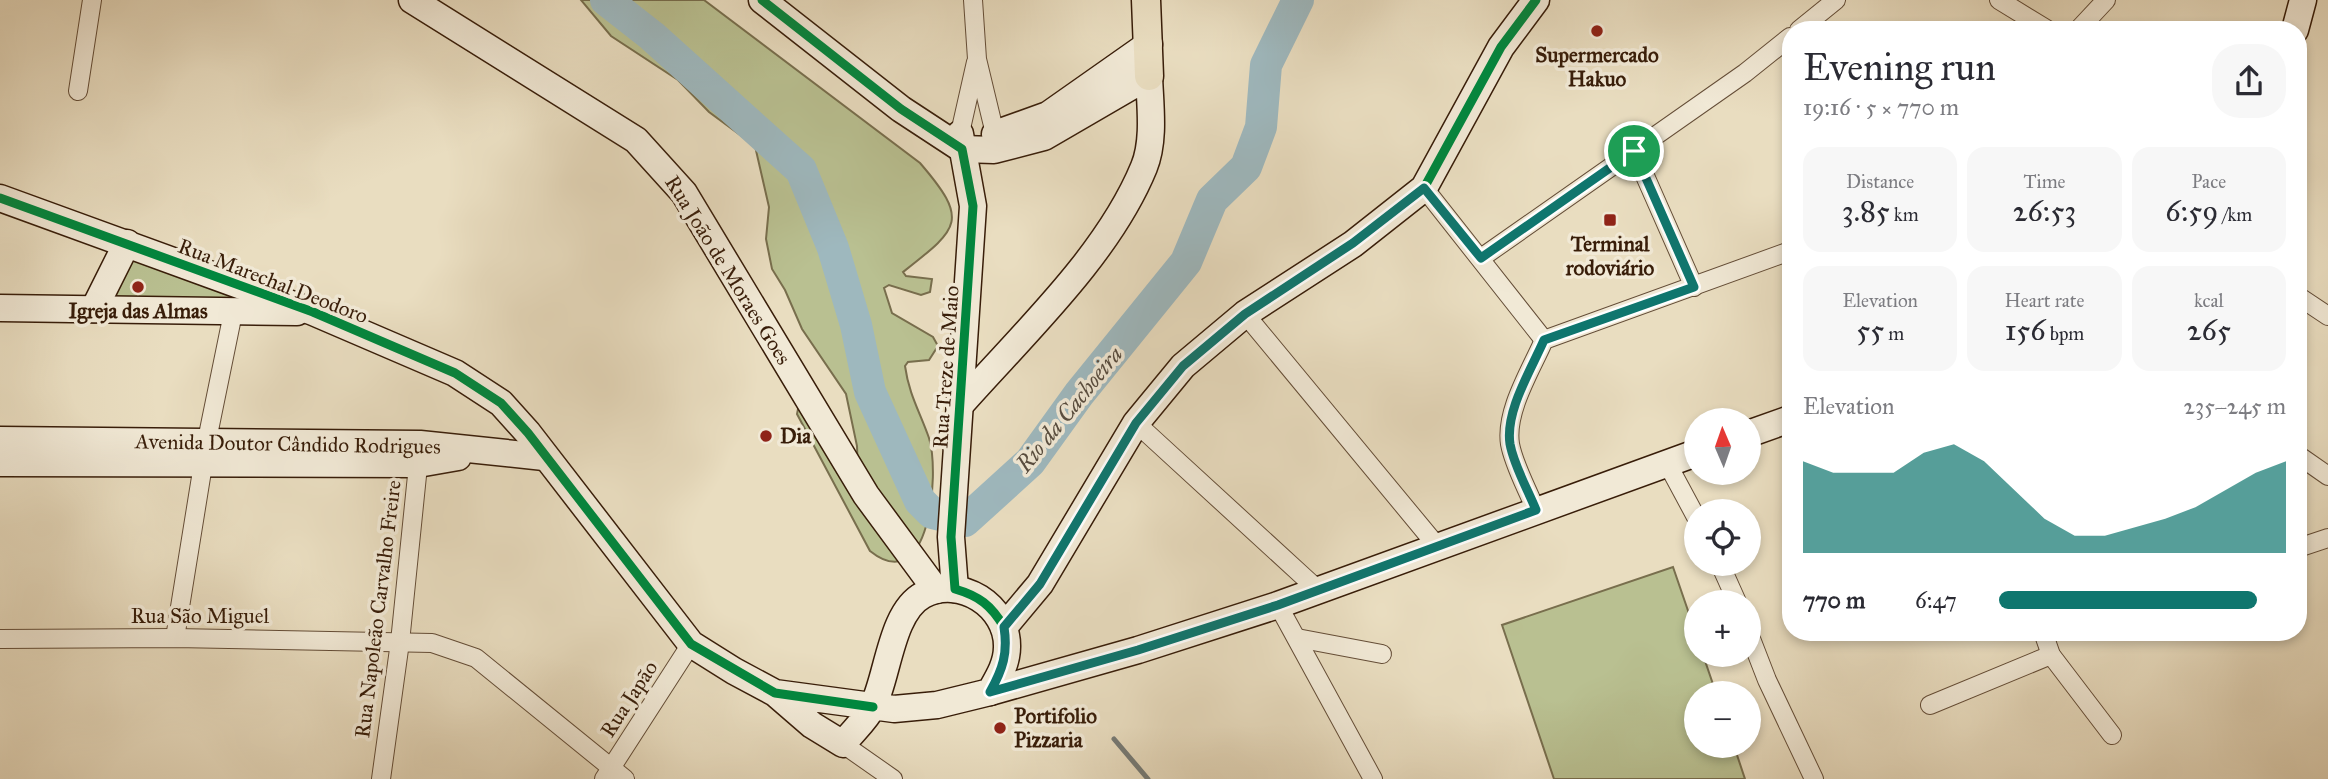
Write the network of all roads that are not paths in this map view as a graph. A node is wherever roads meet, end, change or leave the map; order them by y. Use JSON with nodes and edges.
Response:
{"nodes":[{"id":1,"x":92,"y":0,"type":"edge"},
{"id":2,"x":412,"y":0,"type":"edge"},
{"id":3,"x":762,"y":0,"type":"edge"},
{"id":4,"x":973,"y":0,"type":"edge"},
{"id":5,"x":1146,"y":0,"type":"edge"},
{"id":6,"x":1535,"y":0,"type":"edge"},
{"id":7,"x":1836,"y":0,"type":"edge"},
{"id":8,"x":1999,"y":0,"type":"edge"},
{"id":9,"x":2106,"y":0,"type":"edge"},
{"id":10,"x":2303,"y":0,"type":"edge"},
{"id":11,"x":1810,"y":21,"type":"edge"},
{"id":12,"x":2033,"y":21,"type":"edge"},
{"id":13,"x":2086,"y":21,"type":"edge"},
{"id":14,"x":2297,"y":21,"type":"edge"},
{"id":15,"x":1782,"y":43,"type":"edge"},
{"id":16,"x":1149,"y":44,"type":"junction"},
{"id":17,"x":977,"y":59,"type":"junction"},
{"id":18,"x":1149,"y":76,"type":"junction"},
{"id":19,"x":78,"y":91,"type":"dead end"},
{"id":20,"x":956,"y":140,"type":"junction"},
{"id":21,"x":995,"y":142,"type":"junction"},
{"id":22,"x":1634,"y":151,"type":"junction"},
{"id":23,"x":1424,"y":188,"type":"junction"},
{"id":24,"x":0,"y":198,"type":"edge"},
{"id":25,"x":973,"y":206,"type":"junction"},
{"id":26,"x":127,"y":243,"type":"junction"},
{"id":27,"x":1782,"y":254,"type":"edge"},
{"id":28,"x":1481,"y":258,"type":"junction"},
{"id":29,"x":1694,"y":287,"type":"junction"},
{"id":30,"x":2307,"y":302,"type":"edge"},
{"id":31,"x":0,"y":308,"type":"edge"},
{"id":32,"x":94,"y":309,"type":"junction"},
{"id":33,"x":313,"y":312,"type":"junction"},
{"id":34,"x":233,"y":313,"type":"junction"},
{"id":35,"x":1245,"y":314,"type":"junction"},
{"id":36,"x":2328,"y":316,"type":"edge"},
{"id":37,"x":1544,"y":340,"type":"junction"},
{"id":38,"x":962,"y":404,"type":"junction"},
{"id":39,"x":1136,"y":423,"type":"junction"},
{"id":40,"x":1782,"y":425,"type":"edge"},
{"id":41,"x":1761,"y":431,"type":"edge"},
{"id":42,"x":0,"y":440,"type":"edge"},
{"id":43,"x":205,"y":453,"type":"junction"},
{"id":44,"x":419,"y":454,"type":"junction"},
{"id":45,"x":544,"y":457,"type":"junction"},
{"id":46,"x":1684,"y":457,"type":"edge"},
{"id":47,"x":2307,"y":461,"type":"edge"},
{"id":48,"x":0,"y":463,"type":"edge"},
{"id":49,"x":1667,"y":463,"type":"junction"},
{"id":50,"x":2328,"y":476,"type":"edge"},
{"id":51,"x":1686,"y":499,"type":"edge"},
{"id":52,"x":1536,"y":510,"type":"junction"},
{"id":53,"x":2328,"y":538,"type":"edge"},
{"id":54,"x":2307,"y":545,"type":"edge"},
{"id":55,"x":1437,"y":546,"type":"junction"},
{"id":56,"x":946,"y":589,"type":"junction"},
{"id":57,"x":1317,"y":589,"type":"junction"},
{"id":58,"x":1278,"y":605,"type":"junction"},
{"id":59,"x":1004,"y":627,"type":"junction"},
{"id":60,"x":175,"y":638,"type":"junction"},
{"id":61,"x":1297,"y":638,"type":"junction"},
{"id":62,"x":0,"y":639,"type":"edge"},
{"id":63,"x":2048,"y":641,"type":"edge"},
{"id":64,"x":400,"y":642,"type":"junction"},
{"id":65,"x":691,"y":643,"type":"junction"},
{"id":66,"x":1382,"y":654,"type":"dead end"},
{"id":67,"x":2051,"y":655,"type":"junction"},
{"id":68,"x":1761,"y":665,"type":"edge"},
{"id":69,"x":990,"y":692,"type":"junction"},
{"id":70,"x":775,"y":693,"type":"junction"},
{"id":71,"x":1930,"y":705,"type":"dead end"},
{"id":72,"x":873,"y":707,"type":"junction"},
{"id":73,"x":2112,"y":735,"type":"dead end"},
{"id":74,"x":843,"y":744,"type":"junction"},
{"id":75,"x":613,"y":776,"type":"edge"},
{"id":76,"x":381,"y":779,"type":"edge"},
{"id":77,"x":893,"y":779,"type":"edge"},
{"id":78,"x":1373,"y":779,"type":"edge"},
{"id":79,"x":1814,"y":779,"type":"edge"}],
"edges":[{"from":1,"to":19,"type":"street"},
{"from":2,"to":56,"type":"main road","name":"Rua João de Moraes Goes"},
{"from":3,"to":20,"type":"main road"},
{"from":4,"to":17,"type":"street"},
{"from":5,"to":16,"type":"main road"},
{"from":6,"to":23,"type":"main road"},
{"from":7,"to":11,"type":"street"},
{"from":8,"to":12,"type":"street"},
{"from":9,"to":13,"type":"street"},
{"from":10,"to":14,"type":"main road"},
{"from":15,"to":22,"type":"street"},
{"from":16,"to":18,"type":"main road"},
{"from":16,"to":21,"type":"main road"},
{"from":17,"to":20,"type":"street"},
{"from":17,"to":21,"type":"street"},
{"from":18,"to":21,"type":"main road"},
{"from":18,"to":38,"type":"main road"},
{"from":20,"to":21,"type":"main road"},
{"from":20,"to":25,"type":"main road","name":"Rua Treze de Maio"},
{"from":21,"to":25,"type":"main road","name":"Rua Treze de Maio"},
{"from":22,"to":28,"type":"street"},
{"from":22,"to":29,"type":"street"},
{"from":23,"to":28,"type":"street"},
{"from":23,"to":35,"type":"main road"},
{"from":24,"to":26,"type":"main road","name":"Rua Marechal Deodoro"},
{"from":25,"to":38,"type":"main road","name":"Rua Treze de Maio"},
{"from":26,"to":32,"type":"main road"},
{"from":26,"to":33,"type":"main road","name":"Rua Marechal Deodoro"},
{"from":27,"to":29,"type":"street"},
{"from":28,"to":37,"type":"street"},
{"from":29,"to":37,"type":"street"},
{"from":30,"to":36,"type":"street"},
{"from":31,"to":32,"type":"main road"},
{"from":32,"to":34,"type":"main road"},
{"from":33,"to":34,"type":"main road"},
{"from":33,"to":45,"type":"main road","name":"Rua Marechal Deodoro"},
{"from":34,"to":43,"type":"street"},
{"from":35,"to":39,"type":"main road"},
{"from":35,"to":55,"type":"street"},
{"from":37,"to":52,"type":"street"},
{"from":38,"to":56,"type":"main road","name":"Rua Treze de Maio"},
{"from":39,"to":57,"type":"street"},
{"from":39,"to":59,"type":"main road"},
{"from":40,"to":41,"type":"main road"},
{"from":42,"to":43,"type":"main road","name":"Avenida Doutor Cândido Rodrigues"},
{"from":43,"to":44,"type":"main road","name":"Avenida Doutor Cândido Rodrigues"},
{"from":43,"to":48,"type":"main road","name":"Avenida Doutor Cândido Rodrigues"},
{"from":43,"to":60,"type":"street"},
{"from":44,"to":45,"type":"main road","name":"Avenida Doutor Cândido Rodrigues"},
{"from":44,"to":64,"type":"street","name":"Rua Napoleão Carvalho Freire"},
{"from":45,"to":65,"type":"main road","name":"Rua Marechal Deodoro"},
{"from":46,"to":49,"type":"main road"},
{"from":47,"to":50,"type":"street"},
{"from":49,"to":51,"type":"street"},
{"from":49,"to":52,"type":"main road"},
{"from":52,"to":55,"type":"main road"},
{"from":53,"to":54,"type":"street"},
{"from":55,"to":57,"type":"main road"},
{"from":56,"to":59,"type":"main road"},
{"from":56,"to":72,"type":"main road"},
{"from":57,"to":58,"type":"main road"},
{"from":58,"to":61,"type":"street"},
{"from":58,"to":69,"type":"main road"},
{"from":59,"to":69,"type":"main road"},
{"from":60,"to":62,"type":"street","name":"Rua São Miguel"},
{"from":60,"to":64,"type":"street","name":"Rua São Miguel"},
{"from":61,"to":66,"type":"street"},
{"from":61,"to":78,"type":"street"},
{"from":63,"to":67,"type":"street"},
{"from":64,"to":75,"type":"street","name":"Rua São Miguel"},
{"from":64,"to":76,"type":"street","name":"Rua Napoleão Carvalho Freire"},
{"from":65,"to":70,"type":"main road"},
{"from":65,"to":75,"type":"street","name":"Rua Japão"},
{"from":67,"to":71,"type":"street"},
{"from":67,"to":73,"type":"street"},
{"from":68,"to":79,"type":"street"},
{"from":69,"to":72,"type":"main road"},
{"from":70,"to":72,"type":"main road"},
{"from":70,"to":74,"type":"main road"},
{"from":72,"to":74,"type":"main road"},
{"from":74,"to":77,"type":"street"}]}
